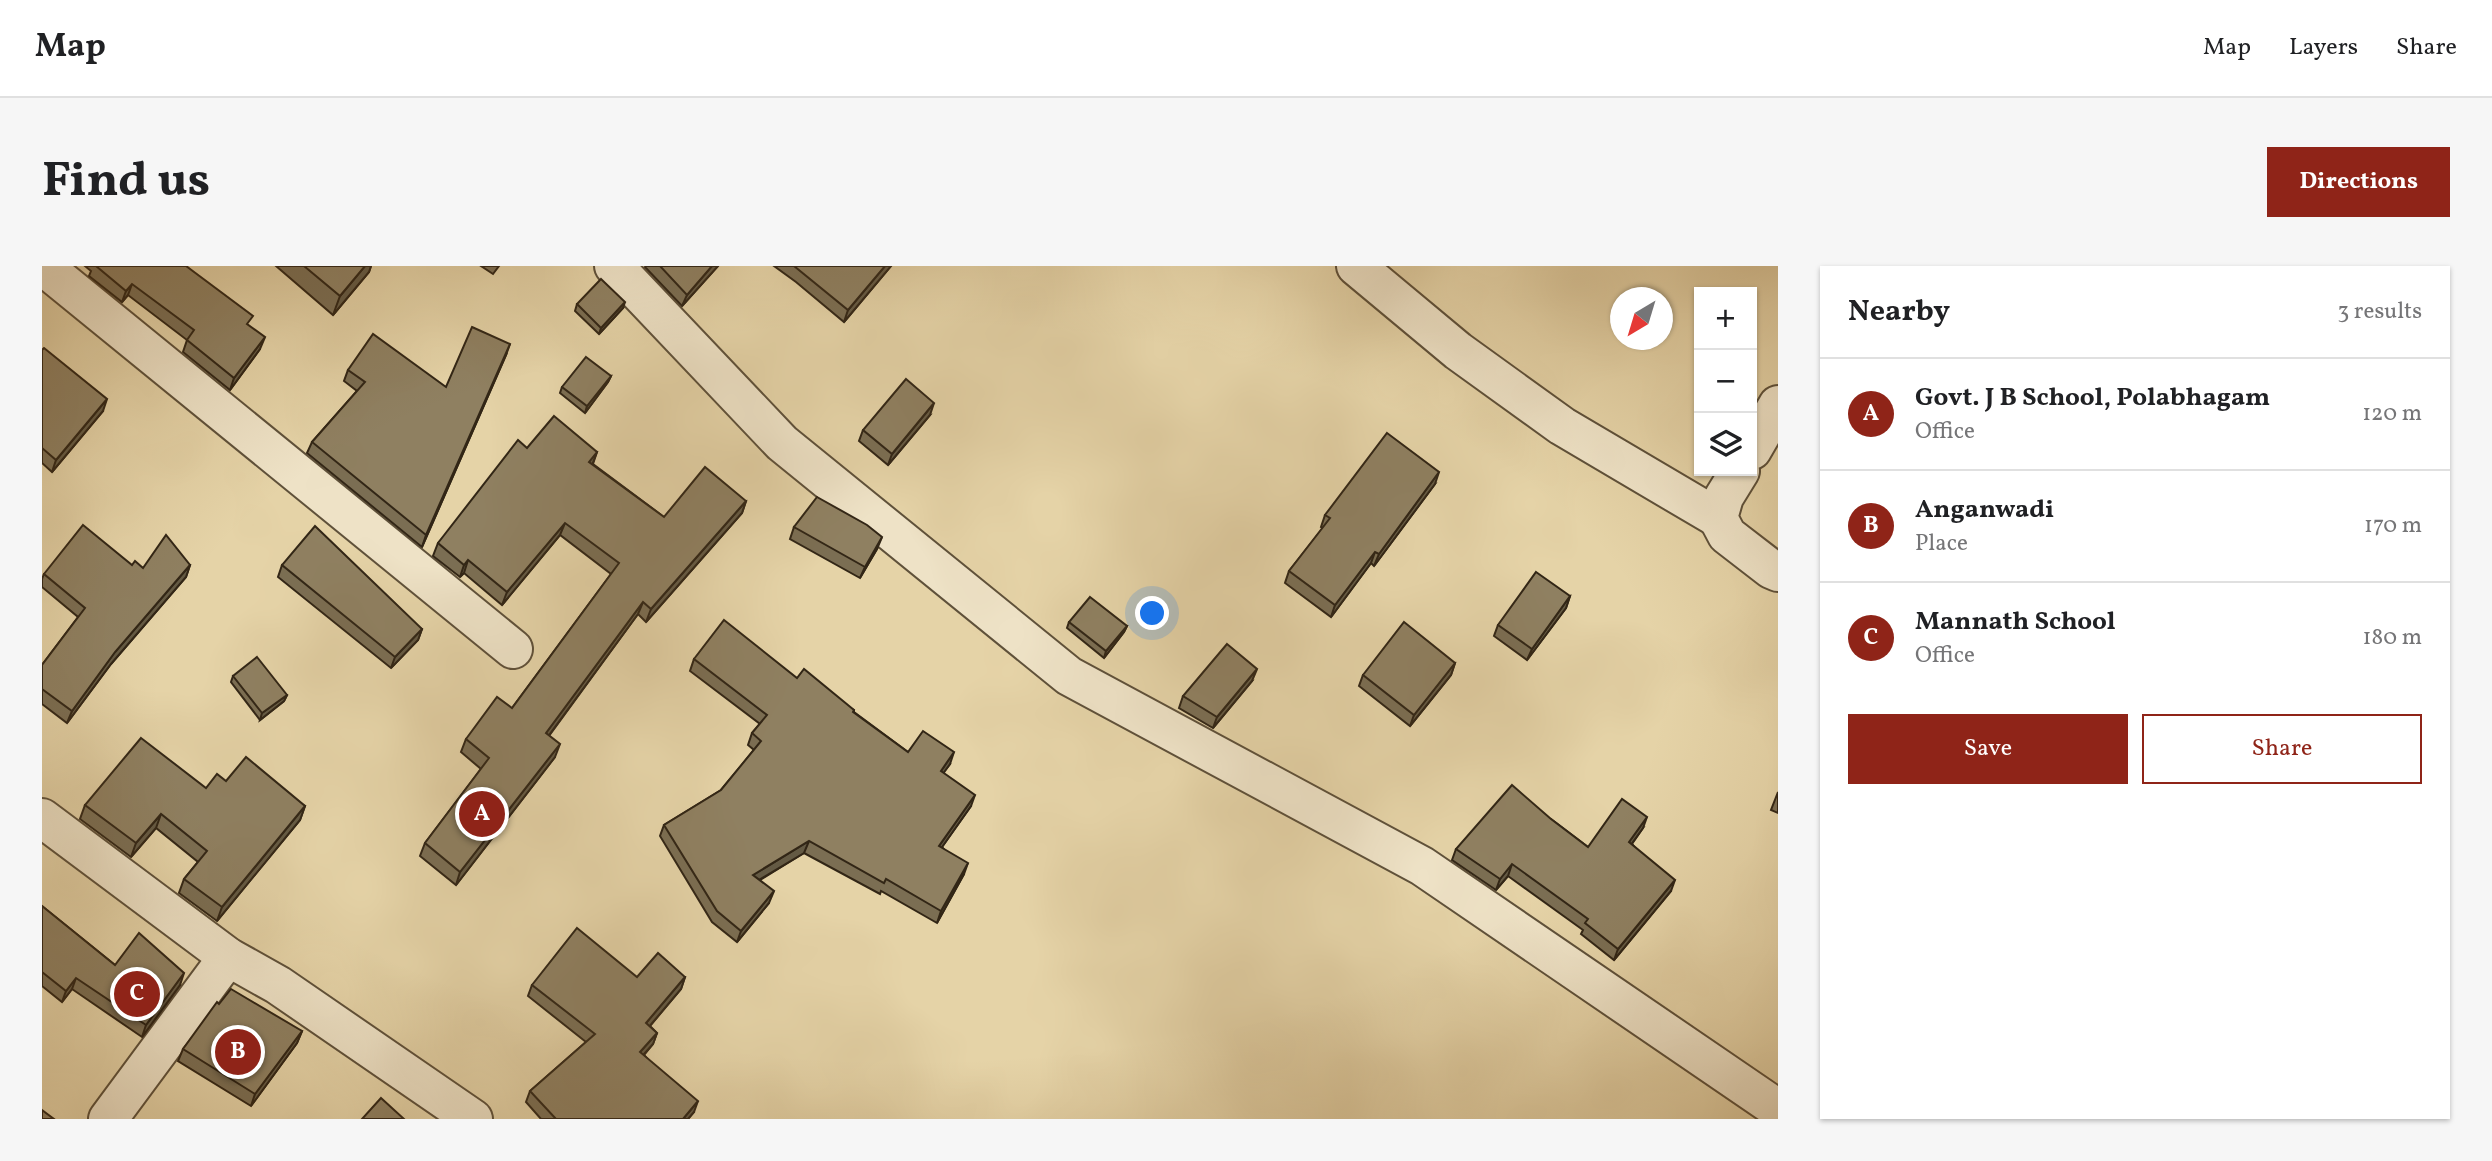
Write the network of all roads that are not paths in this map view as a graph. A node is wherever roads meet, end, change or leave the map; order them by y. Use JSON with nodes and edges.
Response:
{"nodes":[{"id":1,"x":43,"y":266,"type":"edge"},
{"id":2,"x":614,"y":266,"type":"edge"},
{"id":3,"x":1356,"y":266,"type":"edge"},
{"id":4,"x":1778,"y":405,"type":"edge"},
{"id":5,"x":1757,"y":441,"type":"edge"},
{"id":6,"x":1737,"y":476,"type":"edge"},
{"id":7,"x":1718,"y":518,"type":"junction"},
{"id":8,"x":1778,"y":572,"type":"edge"},
{"id":9,"x":513,"y":649,"type":"dead end"},
{"id":10,"x":42,"y":818,"type":"edge"},
{"id":11,"x":228,"y":957,"type":"junction"},
{"id":12,"x":1778,"y":1107,"type":"edge"},
{"id":13,"x":108,"y":1119,"type":"edge"},
{"id":14,"x":473,"y":1119,"type":"edge"}],
"edges":[{"from":1,"to":9,"type":"street"},
{"from":2,"to":12,"type":"street"},
{"from":3,"to":7,"type":"street"},
{"from":4,"to":5,"type":"street"},
{"from":6,"to":7,"type":"street"},
{"from":7,"to":8,"type":"street"},
{"from":10,"to":11,"type":"street"},
{"from":11,"to":13,"type":"street"},
{"from":11,"to":14,"type":"street"}]}
